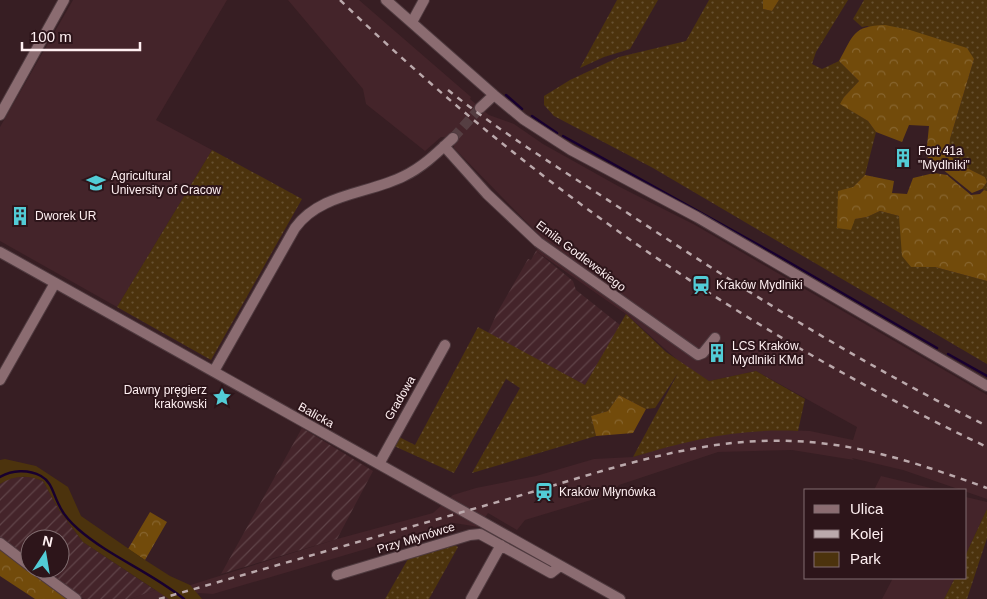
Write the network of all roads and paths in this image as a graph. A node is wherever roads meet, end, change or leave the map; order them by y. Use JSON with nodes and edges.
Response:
{"nodes":[{"id":1,"x":64,"y":0,"type":"edge"},
{"id":2,"x":386,"y":0,"type":"edge"},
{"id":3,"x":424,"y":0,"type":"edge"},
{"id":4,"x":412,"y":22,"type":"junction"},
{"id":5,"x":494,"y":95,"type":"junction"},
{"id":6,"x":480,"y":108,"type":"tunnel mouth"},
{"id":7,"x":0,"y":115,"type":"edge"},
{"id":8,"x":453,"y":138,"type":"tunnel mouth"},
{"id":9,"x":444,"y":146,"type":"junction"},
{"id":10,"x":0,"y":252,"type":"edge"},
{"id":11,"x":55,"y":283,"type":"junction"},
{"id":12,"x":715,"y":338,"type":"dead end"},
{"id":13,"x":445,"y":346,"type":"dead end"},
{"id":14,"x":214,"y":371,"type":"junction"},
{"id":15,"x":0,"y":380,"type":"edge"},
{"id":16,"x":987,"y":386,"type":"edge"},
{"id":17,"x":379,"y":464,"type":"junction"},
{"id":18,"x":0,"y":543,"type":"edge"},
{"id":19,"x":501,"y":545,"type":"junction"},
{"id":20,"x":20,"y":558,"type":"edge"},
{"id":21,"x":560,"y":566,"type":"junction"},
{"id":22,"x":337,"y":574,"type":"dead end"},
{"id":23,"x":49,"y":579,"type":"edge"},
{"id":24,"x":603,"y":595,"type":"edge"},
{"id":25,"x":76,"y":599,"type":"edge"},
{"id":26,"x":471,"y":599,"type":"edge"},
{"id":27,"x":620,"y":599,"type":"edge"}],
"edges":[{"from":1,"to":7,"type":"street"},
{"from":2,"to":4,"type":"street"},
{"from":3,"to":4,"type":"street"},
{"from":4,"to":5,"type":"street"},
{"from":5,"to":6,"type":"street"},
{"from":5,"to":16,"type":"street"},
{"from":8,"to":9,"type":"street"},
{"from":9,"to":12,"type":"street","name":"Emila Godlewskiego"},
{"from":9,"to":14,"type":"street"},
{"from":10,"to":11,"type":"street","name":"Balicka"},
{"from":11,"to":14,"type":"street","name":"Balicka"},
{"from":11,"to":15,"type":"street"},
{"from":13,"to":17,"type":"street","name":"Gradowa"},
{"from":14,"to":17,"type":"street","name":"Balicka"},
{"from":17,"to":21,"type":"street","name":"Balicka"},
{"from":18,"to":20,"type":"street"},
{"from":19,"to":21,"type":"street","name":"Przy Młynówce"},
{"from":19,"to":22,"type":"street","name":"Przy Młynówce"},
{"from":19,"to":26,"type":"street"},
{"from":21,"to":24,"type":"street","name":"Balicka"},
{"from":23,"to":25,"type":"street"},
{"from":24,"to":27,"type":"street","name":"Balicka"}]}
